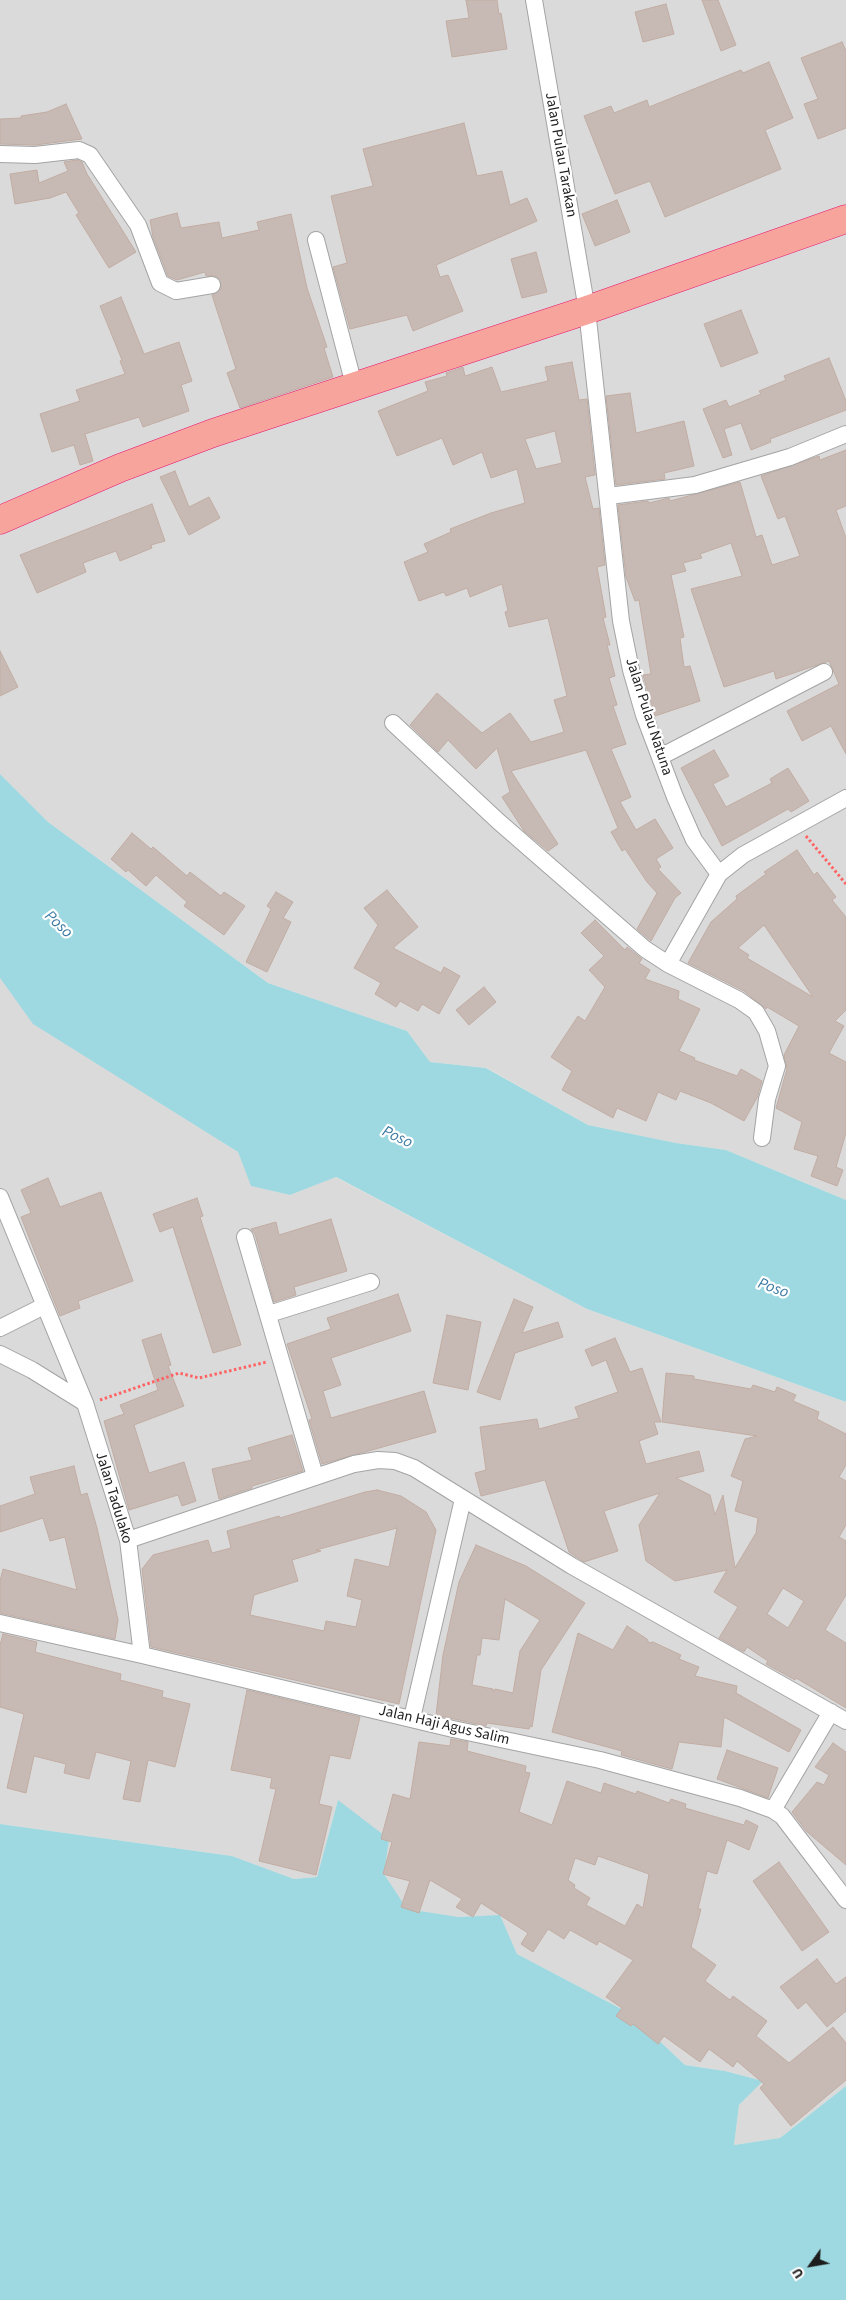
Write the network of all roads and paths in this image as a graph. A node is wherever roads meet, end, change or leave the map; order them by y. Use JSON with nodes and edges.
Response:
{"nodes":[{"id":1,"x":534,"y":0,"type":"edge"},
{"id":2,"x":0,"y":154,"type":"edge"},
{"id":3,"x":846,"y":219,"type":"edge"},
{"id":4,"x":316,"y":240,"type":"dead end"},
{"id":5,"x":212,"y":285,"type":"dead end"},
{"id":6,"x":587,"y":310,"type":"junction"},
{"id":7,"x":354,"y":385,"type":"junction"},
{"id":8,"x":846,"y":434,"type":"edge"},
{"id":9,"x":608,"y":496,"type":"junction"},
{"id":10,"x":0,"y":520,"type":"edge"},
{"id":11,"x":824,"y":672,"type":"dead end"},
{"id":12,"x":393,"y":724,"type":"dead end"},
{"id":13,"x":660,"y":757,"type":"junction"},
{"id":14,"x":846,"y":798,"type":"edge"},
{"id":15,"x":797,"y":825,"type":"junction"},
{"id":16,"x":719,"y":874,"type":"junction"},
{"id":17,"x":846,"y":884,"type":"edge"},
{"id":18,"x":668,"y":964,"type":"junction"},
{"id":19,"x":762,"y":1138,"type":"dead end"},
{"id":20,"x":0,"y":1197,"type":"edge"},
{"id":21,"x":245,"y":1236,"type":"dead end"},
{"id":22,"x":371,"y":1282,"type":"dead end"},
{"id":23,"x":44,"y":1306,"type":"junction"},
{"id":24,"x":270,"y":1314,"type":"junction"},
{"id":25,"x":0,"y":1328,"type":"edge"},
{"id":26,"x":0,"y":1354,"type":"edge"},
{"id":27,"x":281,"y":1358,"type":"junction"},
{"id":28,"x":85,"y":1403,"type":"junction"},
{"id":29,"x":315,"y":1476,"type":"junction"},
{"id":30,"x":463,"y":1499,"type":"junction"},
{"id":31,"x":128,"y":1540,"type":"junction"},
{"id":32,"x":0,"y":1623,"type":"edge"},
{"id":33,"x":142,"y":1654,"type":"junction"},
{"id":34,"x":831,"y":1712,"type":"junction"},
{"id":35,"x":412,"y":1718,"type":"junction"},
{"id":36,"x":846,"y":1721,"type":"edge"},
{"id":37,"x":773,"y":1810,"type":"junction"},
{"id":38,"x":846,"y":1900,"type":"edge"}],
"edges":[{"from":1,"to":6,"type":"street","name":"Jalan Pulau Tarakan"},
{"from":2,"to":5,"type":"street"},
{"from":3,"to":6,"type":"highway"},
{"from":4,"to":7,"type":"street"},
{"from":6,"to":7,"type":"highway"},
{"from":6,"to":9,"type":"street","name":"Jalan Pulau Natuna"},
{"from":7,"to":10,"type":"highway"},
{"from":8,"to":9,"type":"street"},
{"from":9,"to":13,"type":"street","name":"Jalan Pulau Natuna"},
{"from":11,"to":13,"type":"street"},
{"from":12,"to":18,"type":"street"},
{"from":13,"to":16,"type":"street","name":"Jalan Pulau Natuna"},
{"from":14,"to":15,"type":"street"},
{"from":15,"to":16,"type":"street"},
{"from":15,"to":17,"type":"path"},
{"from":16,"to":18,"type":"street"},
{"from":18,"to":19,"type":"street"},
{"from":20,"to":23,"type":"street"},
{"from":21,"to":24,"type":"street"},
{"from":22,"to":24,"type":"street"},
{"from":23,"to":25,"type":"street"},
{"from":23,"to":28,"type":"street","name":"Jalan Tadulako"},
{"from":24,"to":27,"type":"street"},
{"from":26,"to":28,"type":"street"},
{"from":27,"to":28,"type":"path"},
{"from":27,"to":29,"type":"street"},
{"from":28,"to":31,"type":"street","name":"Jalan Tadulako"},
{"from":29,"to":30,"type":"street"},
{"from":29,"to":31,"type":"street"},
{"from":30,"to":34,"type":"street"},
{"from":30,"to":35,"type":"street"},
{"from":31,"to":33,"type":"street","name":"Jalan Tadulako"},
{"from":32,"to":33,"type":"street","name":"Jalan Haji Agus Salim"},
{"from":33,"to":35,"type":"street","name":"Jalan Haji Agus Salim"},
{"from":34,"to":36,"type":"street"},
{"from":34,"to":37,"type":"street"},
{"from":35,"to":37,"type":"street","name":"Jalan Haji Agus Salim"},
{"from":37,"to":38,"type":"street","name":"Jalan Haji Agus Salim"}]}
